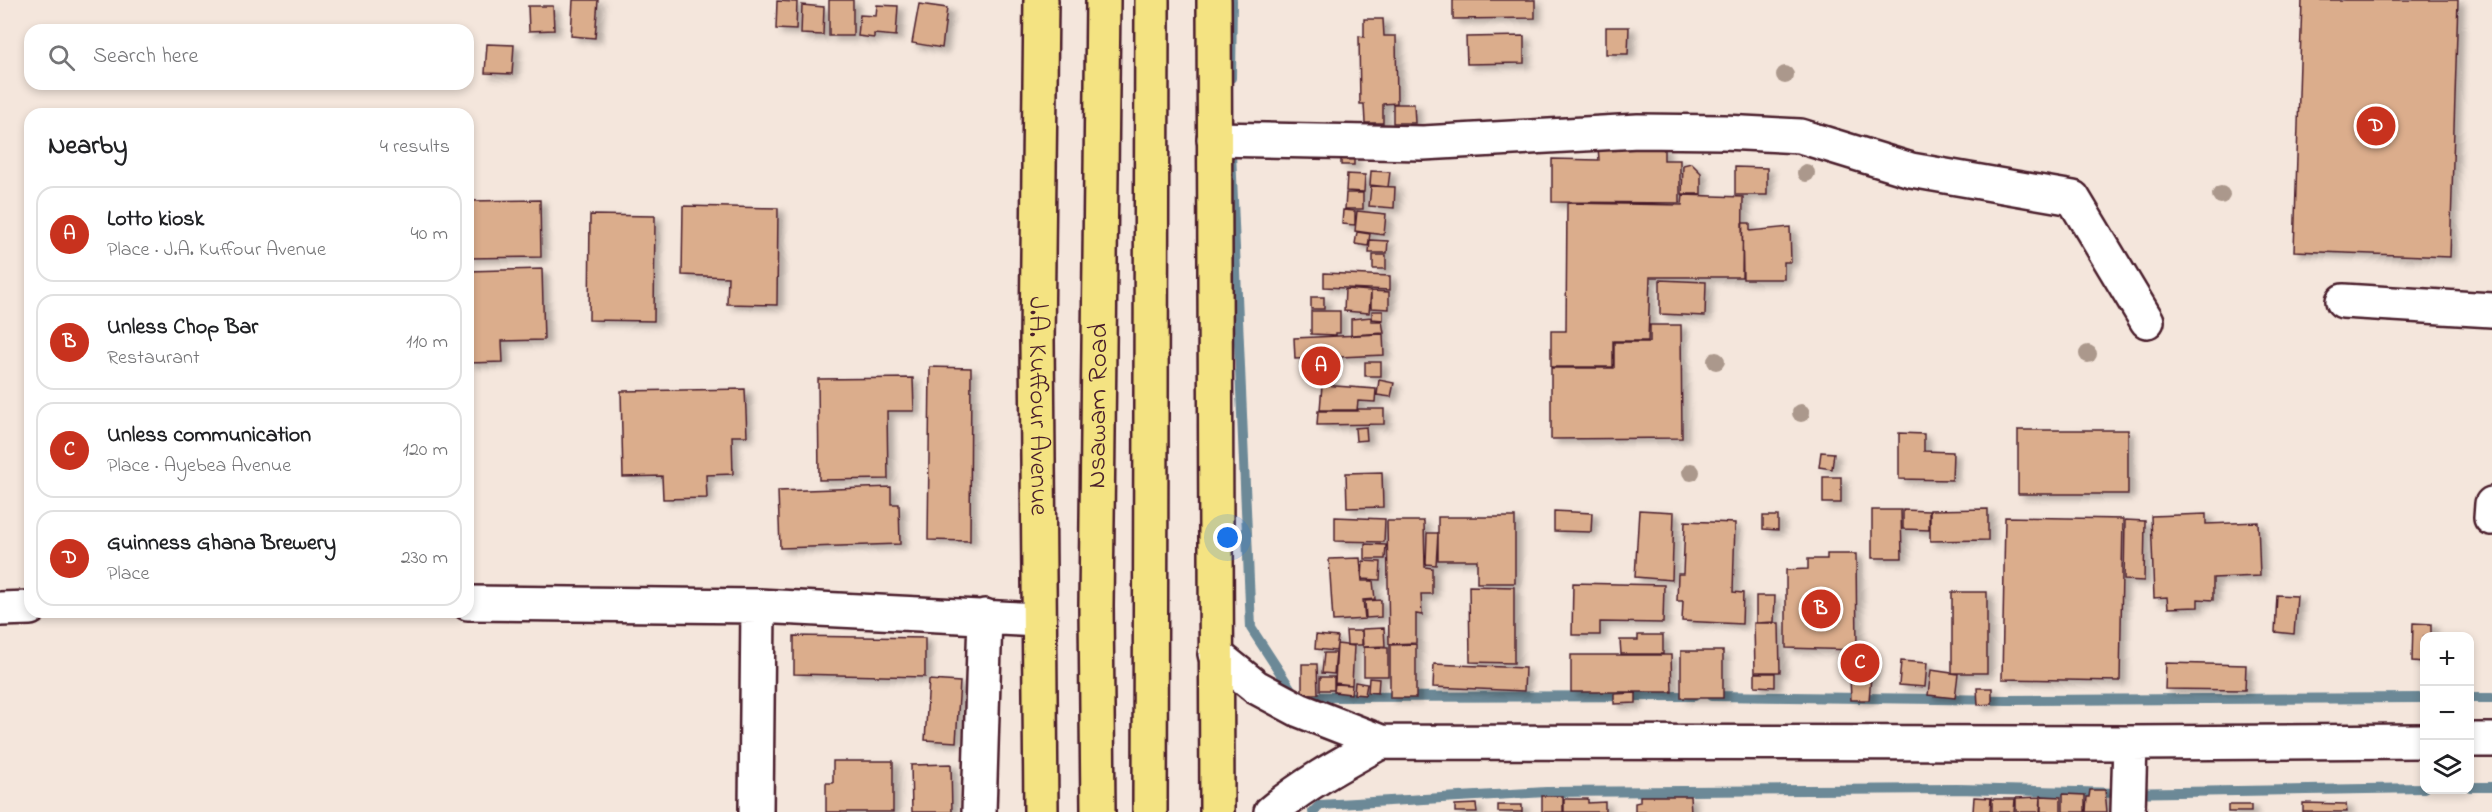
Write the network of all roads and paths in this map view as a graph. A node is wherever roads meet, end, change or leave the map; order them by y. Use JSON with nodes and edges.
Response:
{"nodes":[{"id":1,"x":1041,"y":0,"type":"edge"},
{"id":2,"x":1102,"y":0,"type":"edge"},
{"id":3,"x":1152,"y":0,"type":"edge"},
{"id":4,"x":1214,"y":0,"type":"edge"},
{"id":5,"x":1214,"y":139,"type":"junction"},
{"id":6,"x":2343,"y":301,"type":"dead end"},
{"id":7,"x":2492,"y":310,"type":"edge"},
{"id":8,"x":2147,"y":321,"type":"dead end"},
{"id":9,"x":474,"y":603,"type":"edge"},
{"id":10,"x":758,"y":606,"type":"junction"},
{"id":11,"x":24,"y":608,"type":"edge"},
{"id":12,"x":0,"y":609,"type":"edge"},
{"id":13,"x":985,"y":616,"type":"junction"},
{"id":14,"x":1039,"y":620,"type":"junction"},
{"id":15,"x":1215,"y":654,"type":"junction"},
{"id":16,"x":2474,"y":740,"type":"edge"},
{"id":17,"x":2492,"y":740,"type":"edge"},
{"id":18,"x":2420,"y":741,"type":"edge"},
{"id":19,"x":1381,"y":742,"type":"junction"},
{"id":20,"x":2130,"y":743,"type":"junction"},
{"id":21,"x":756,"y":812,"type":"edge"},
{"id":22,"x":979,"y":812,"type":"edge"},
{"id":23,"x":1041,"y":812,"type":"edge"},
{"id":24,"x":1098,"y":812,"type":"edge"},
{"id":25,"x":1150,"y":812,"type":"edge"},
{"id":26,"x":1217,"y":812,"type":"edge"},
{"id":27,"x":1271,"y":812,"type":"edge"},
{"id":28,"x":2128,"y":812,"type":"edge"}],
"edges":[{"from":1,"to":14,"type":"main road","name":"J.A. Kuffour Avenue"},
{"from":2,"to":24,"type":"main road","name":"Nsawam Road"},
{"from":3,"to":25,"type":"main road","name":"Nsawam Road"},
{"from":4,"to":5,"type":"main road"},
{"from":5,"to":8,"type":"street"},
{"from":5,"to":15,"type":"main road"},
{"from":6,"to":7,"type":"street"},
{"from":9,"to":10,"type":"street"},
{"from":10,"to":13,"type":"street"},
{"from":10,"to":21,"type":"street"},
{"from":11,"to":12,"type":"street"},
{"from":13,"to":14,"type":"street"},
{"from":13,"to":22,"type":"street"},
{"from":14,"to":23,"type":"main road","name":"J.A. Kuffour Avenue"},
{"from":15,"to":19,"type":"street"},
{"from":15,"to":26,"type":"main road"},
{"from":16,"to":17,"type":"street"},
{"from":18,"to":20,"type":"street"},
{"from":19,"to":20,"type":"street"},
{"from":19,"to":27,"type":"street"},
{"from":20,"to":28,"type":"street"}]}
